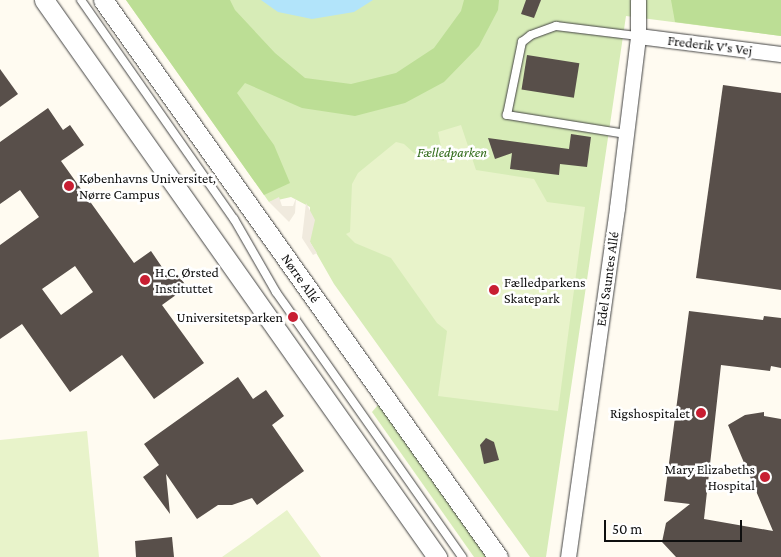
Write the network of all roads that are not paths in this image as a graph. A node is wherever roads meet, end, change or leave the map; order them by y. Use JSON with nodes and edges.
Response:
{"nodes":[{"id":1,"x":44,"y":0,"type":"edge"},
{"id":2,"x":81,"y":0,"type":"edge"},
{"id":3,"x":103,"y":0,"type":"edge"},
{"id":4,"x":638,"y":0,"type":"edge"},
{"id":5,"x":638,"y":36,"type":"junction"},
{"id":6,"x":781,"y":54,"type":"edge"},
{"id":7,"x":626,"y":134,"type":"junction"},
{"id":8,"x":437,"y":557,"type":"edge"},
{"id":9,"x":462,"y":557,"type":"edge"},
{"id":10,"x":498,"y":557,"type":"edge"},
{"id":11,"x":568,"y":557,"type":"edge"}],
"edges":[{"from":1,"to":8,"type":"street"},
{"from":2,"to":9,"type":"lane"},
{"from":3,"to":10,"type":"street","name":"Nørre Allé"},
{"from":4,"to":5,"type":"street","name":"Edel Sauntes Allé"},
{"from":5,"to":6,"type":"street","name":"Frederik V's Vej"},
{"from":5,"to":7,"type":"street","name":"Edel Sauntes Allé"},
{"from":5,"to":7,"type":"lane"},
{"from":7,"to":11,"type":"street","name":"Edel Sauntes Allé"}]}
